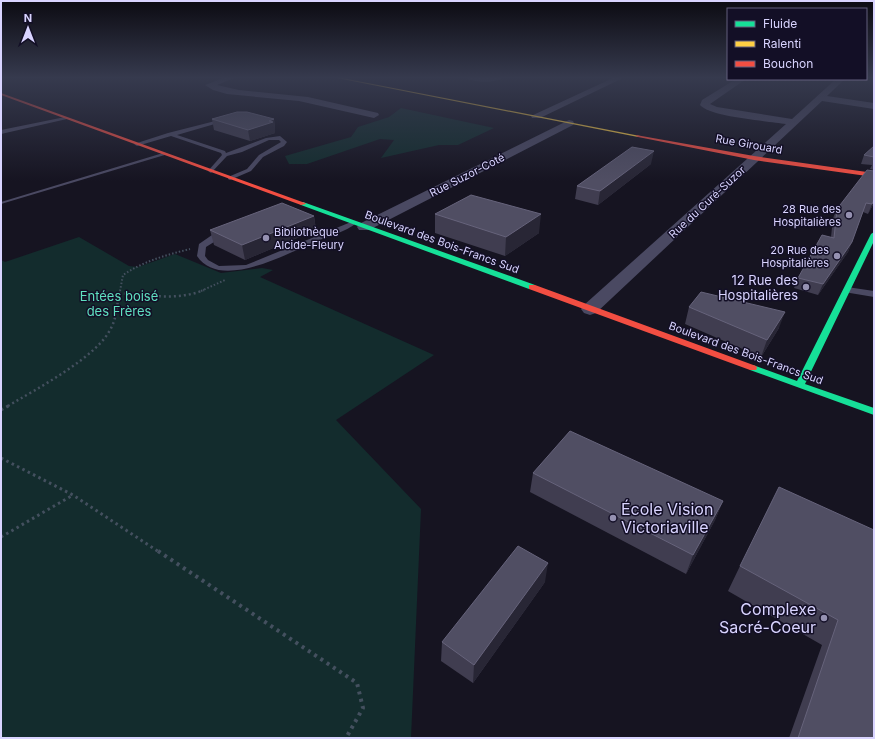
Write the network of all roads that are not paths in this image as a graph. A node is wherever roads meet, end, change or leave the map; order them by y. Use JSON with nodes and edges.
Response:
{"nodes":[{"id":1,"x":50,"y":112,"type":"edge"},
{"id":2,"x":363,"y":112,"type":"edge"},
{"id":3,"x":518,"y":112,"type":"edge"},
{"id":4,"x":544,"y":112,"type":"edge"},
{"id":5,"x":731,"y":112,"type":"edge"},
{"id":6,"x":804,"y":112,"type":"edge"},
{"id":7,"x":374,"y":115,"type":"dead end"},
{"id":8,"x":536,"y":116,"type":"junction"},
{"id":9,"x":65,"y":118,"type":"junction"},
{"id":10,"x":223,"y":120,"type":"edge"},
{"id":11,"x":794,"y":122,"type":"junction"},
{"id":12,"x":569,"y":123,"type":"junction"},
{"id":13,"x":1,"y":132,"type":"edge"},
{"id":14,"x":170,"y":134,"type":"junction"},
{"id":15,"x":136,"y":144,"type":"junction"},
{"id":16,"x":165,"y":154,"type":"junction"},
{"id":17,"x":225,"y":155,"type":"junction"},
{"id":18,"x":754,"y":158,"type":"junction"},
{"id":19,"x":211,"y":171,"type":"junction"},
{"id":20,"x":874,"y":175,"type":"edge"},
{"id":21,"x":230,"y":178,"type":"junction"},
{"id":22,"x":3,"y":203,"type":"dead end"},
{"id":23,"x":299,"y":203,"type":"junction"},
{"id":24,"x":285,"y":208,"type":"edge"},
{"id":25,"x":359,"y":225,"type":"junction"},
{"id":26,"x":229,"y":231,"type":"edge"},
{"id":27,"x":874,"y":234,"type":"edge"},
{"id":28,"x":846,"y":290,"type":"junction"},
{"id":29,"x":874,"y":294,"type":"edge"},
{"id":30,"x":590,"y":309,"type":"junction"},
{"id":31,"x":800,"y":385,"type":"junction"},
{"id":32,"x":874,"y":412,"type":"edge"}],
"edges":[{"from":1,"to":9,"type":"street","name":"Boulevard des Bois-Francs Sud"},
{"from":2,"to":7,"type":"street"},
{"from":3,"to":8,"type":"street","name":"Rue Girouard"},
{"from":4,"to":8,"type":"street"},
{"from":5,"to":11,"type":"street"},
{"from":6,"to":11,"type":"street","name":"Rue du Curé-Suzor"},
{"from":8,"to":12,"type":"street","name":"Rue Girouard"},
{"from":9,"to":13,"type":"lane"},
{"from":9,"to":15,"type":"street","name":"Boulevard des Bois-Francs Sud"},
{"from":10,"to":14,"type":"lane"},
{"from":11,"to":18,"type":"street","name":"Rue du Curé-Suzor"},
{"from":12,"to":18,"type":"street","name":"Rue Girouard"},
{"from":12,"to":25,"type":"street","name":"Rue Suzor-Coté"},
{"from":14,"to":15,"type":"lane"},
{"from":14,"to":17,"type":"lane"},
{"from":15,"to":16,"type":"street","name":"Boulevard des Bois-Francs Sud"},
{"from":16,"to":19,"type":"street","name":"Boulevard des Bois-Francs Sud"},
{"from":16,"to":22,"type":"lane"},
{"from":17,"to":19,"type":"lane"},
{"from":17,"to":21,"type":"lane"},
{"from":18,"to":20,"type":"street","name":"Rue Girouard"},
{"from":18,"to":30,"type":"street","name":"Rue du Curé-Suzor"},
{"from":19,"to":21,"type":"street","name":"Boulevard des Bois-Francs Sud"},
{"from":21,"to":23,"type":"street","name":"Boulevard des Bois-Francs Sud"},
{"from":23,"to":24,"type":"lane"},
{"from":23,"to":25,"type":"street","name":"Boulevard des Bois-Francs Sud"},
{"from":25,"to":26,"type":"lane"},
{"from":25,"to":30,"type":"street","name":"Boulevard des Bois-Francs Sud"},
{"from":27,"to":28,"type":"street"},
{"from":28,"to":29,"type":"lane"},
{"from":28,"to":31,"type":"street"},
{"from":30,"to":31,"type":"street","name":"Boulevard des Bois-Francs Sud"},
{"from":31,"to":32,"type":"street","name":"Boulevard des Bois-Francs Sud"}]}
